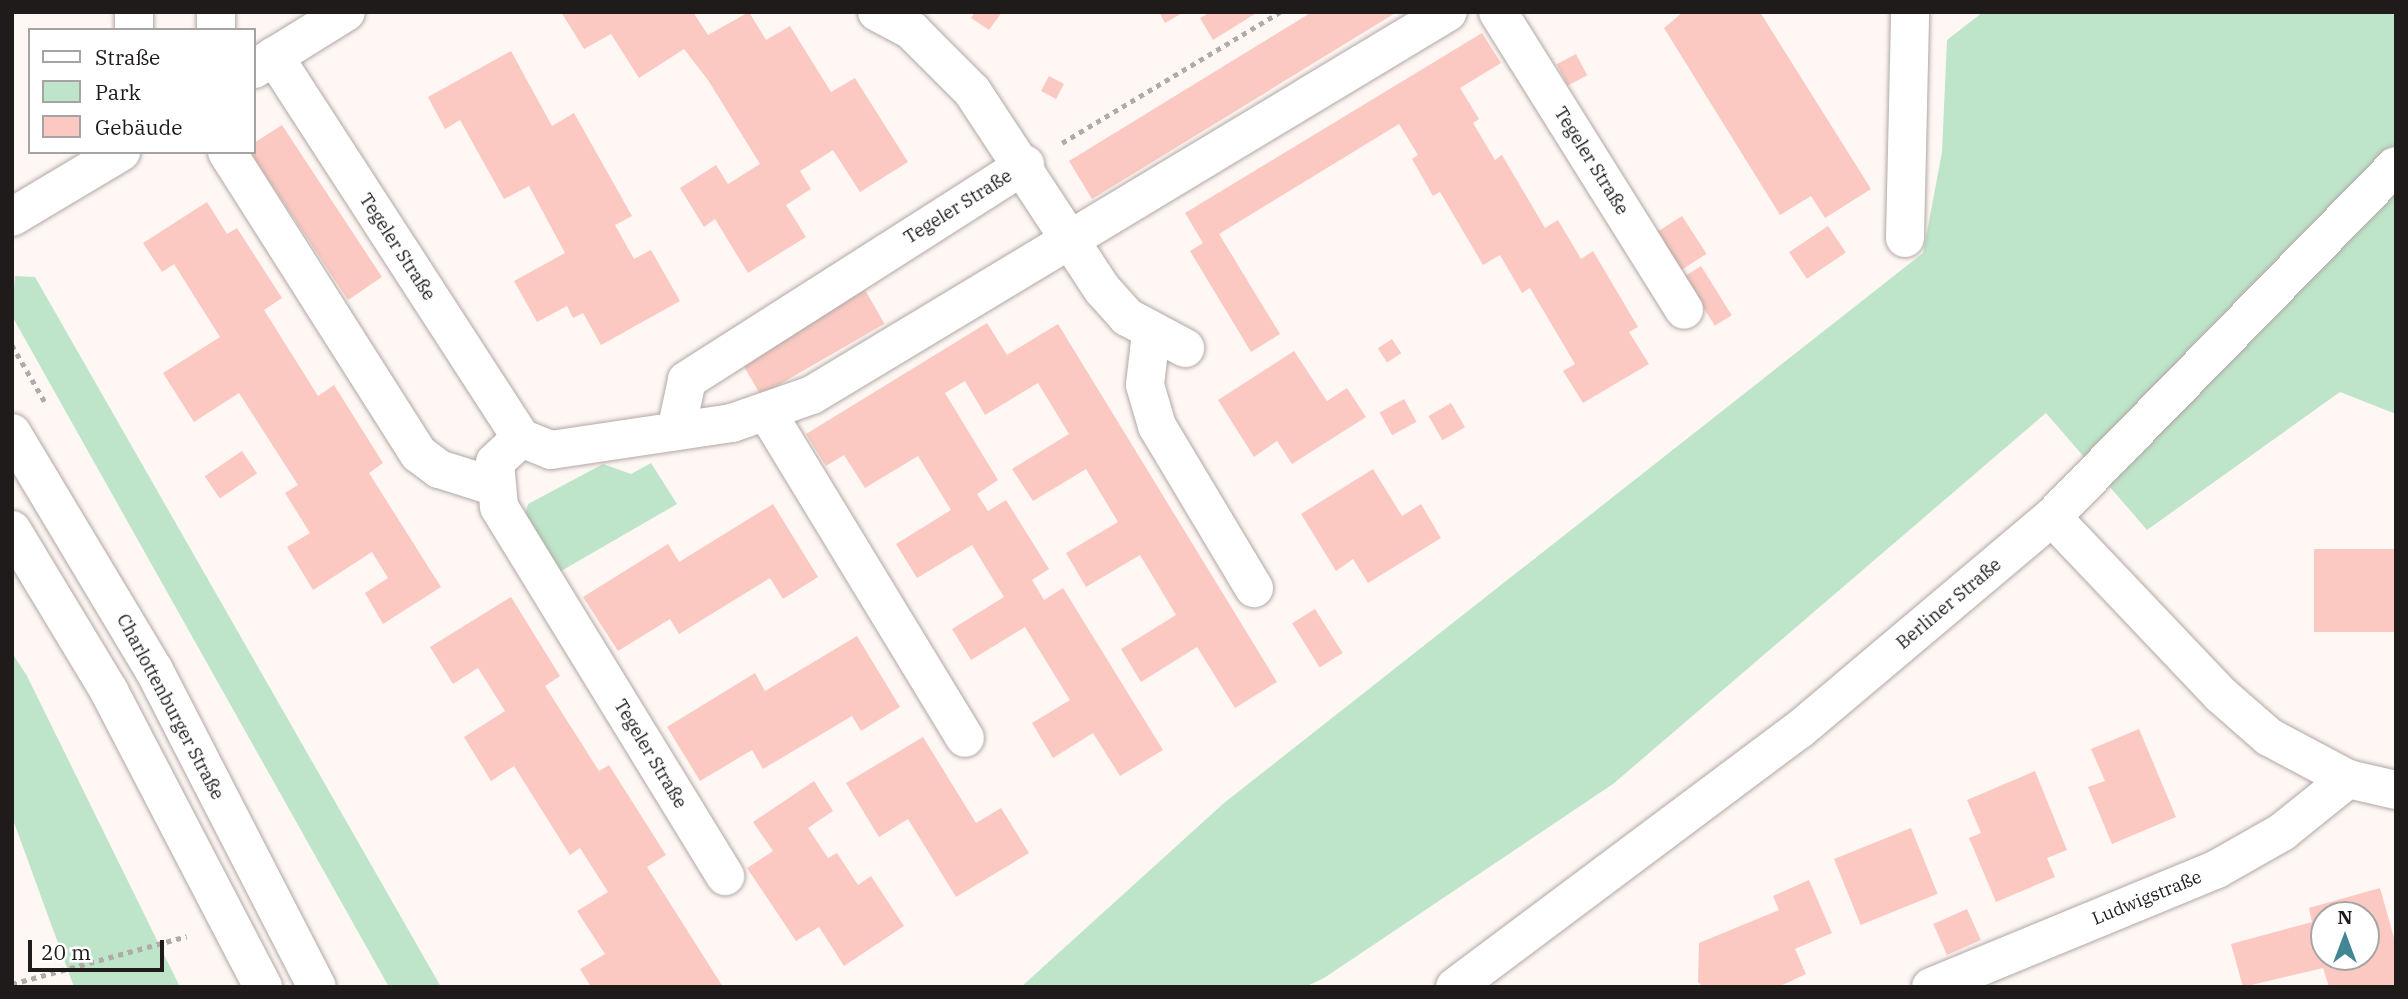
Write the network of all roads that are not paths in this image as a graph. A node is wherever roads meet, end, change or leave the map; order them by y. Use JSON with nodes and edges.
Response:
{"nodes":[{"id":1,"x":346,"y":12,"type":"edge"},
{"id":2,"x":877,"y":12,"type":"edge"},
{"id":3,"x":1448,"y":12,"type":"edge"},
{"id":4,"x":1498,"y":12,"type":"edge"},
{"id":5,"x":1910,"y":12,"type":"edge"},
{"id":6,"x":264,"y":63,"type":"edge"},
{"id":7,"x":118,"y":154,"type":"edge"},
{"id":8,"x":228,"y":154,"type":"edge"},
{"id":9,"x":1025,"y":165,"type":"junction"},
{"id":10,"x":2396,"y":166,"type":"edge"},
{"id":11,"x":12,"y":217,"type":"edge"},
{"id":12,"x":1905,"y":238,"type":"dead end"},
{"id":13,"x":1071,"y":243,"type":"junction"},
{"id":14,"x":1684,"y":310,"type":"dead end"},
{"id":15,"x":1151,"y":333,"type":"junction"},
{"id":16,"x":1185,"y":348,"type":"dead end"},
{"id":17,"x":768,"y":414,"type":"junction"},
{"id":18,"x":676,"y":431,"type":"junction"},
{"id":19,"x":12,"y":433,"type":"edge"},
{"id":20,"x":521,"y":438,"type":"junction"},
{"id":21,"x":493,"y":486,"type":"junction"},
{"id":22,"x":2052,"y":517,"type":"junction"},
{"id":23,"x":12,"y":530,"type":"edge"},
{"id":24,"x":1254,"y":588,"type":"dead end"},
{"id":25,"x":965,"y":738,"type":"dead end"},
{"id":26,"x":2348,"y":779,"type":"junction"},
{"id":27,"x":2396,"y":790,"type":"edge"},
{"id":28,"x":724,"y":877,"type":"dead end"},
{"id":29,"x":263,"y":987,"type":"edge"},
{"id":30,"x":317,"y":987,"type":"edge"},
{"id":31,"x":1455,"y":987,"type":"edge"},
{"id":32,"x":1931,"y":987,"type":"edge"}],
"edges":[{"from":1,"to":6,"type":"street","name":"Tegeler Straße"},
{"from":2,"to":9,"type":"street","name":"Tegeler Straße"},
{"from":3,"to":13,"type":"street"},
{"from":4,"to":14,"type":"street","name":"Tegeler Straße"},
{"from":5,"to":12,"type":"street"},
{"from":6,"to":20,"type":"street","name":"Tegeler Straße"},
{"from":7,"to":11,"type":"street"},
{"from":8,"to":21,"type":"street"},
{"from":9,"to":13,"type":"street","name":"Tegeler Straße"},
{"from":9,"to":18,"type":"street","name":"Tegeler Straße"},
{"from":10,"to":22,"type":"street","name":"Berliner Straße"},
{"from":13,"to":15,"type":"street","name":"Tegeler Straße"},
{"from":13,"to":17,"type":"street"},
{"from":15,"to":16,"type":"street","name":"Tegeler Straße"},
{"from":15,"to":24,"type":"street"},
{"from":17,"to":18,"type":"street"},
{"from":17,"to":25,"type":"street"},
{"from":18,"to":20,"type":"street"},
{"from":19,"to":30,"type":"street","name":"Charlottenburger Straße"},
{"from":20,"to":21,"type":"street"},
{"from":21,"to":28,"type":"street","name":"Tegeler Straße"},
{"from":22,"to":26,"type":"street"},
{"from":22,"to":31,"type":"street","name":"Berliner Straße"},
{"from":23,"to":29,"type":"street"},
{"from":26,"to":27,"type":"street"},
{"from":26,"to":32,"type":"street","name":"Ludwigstraße"}]}
